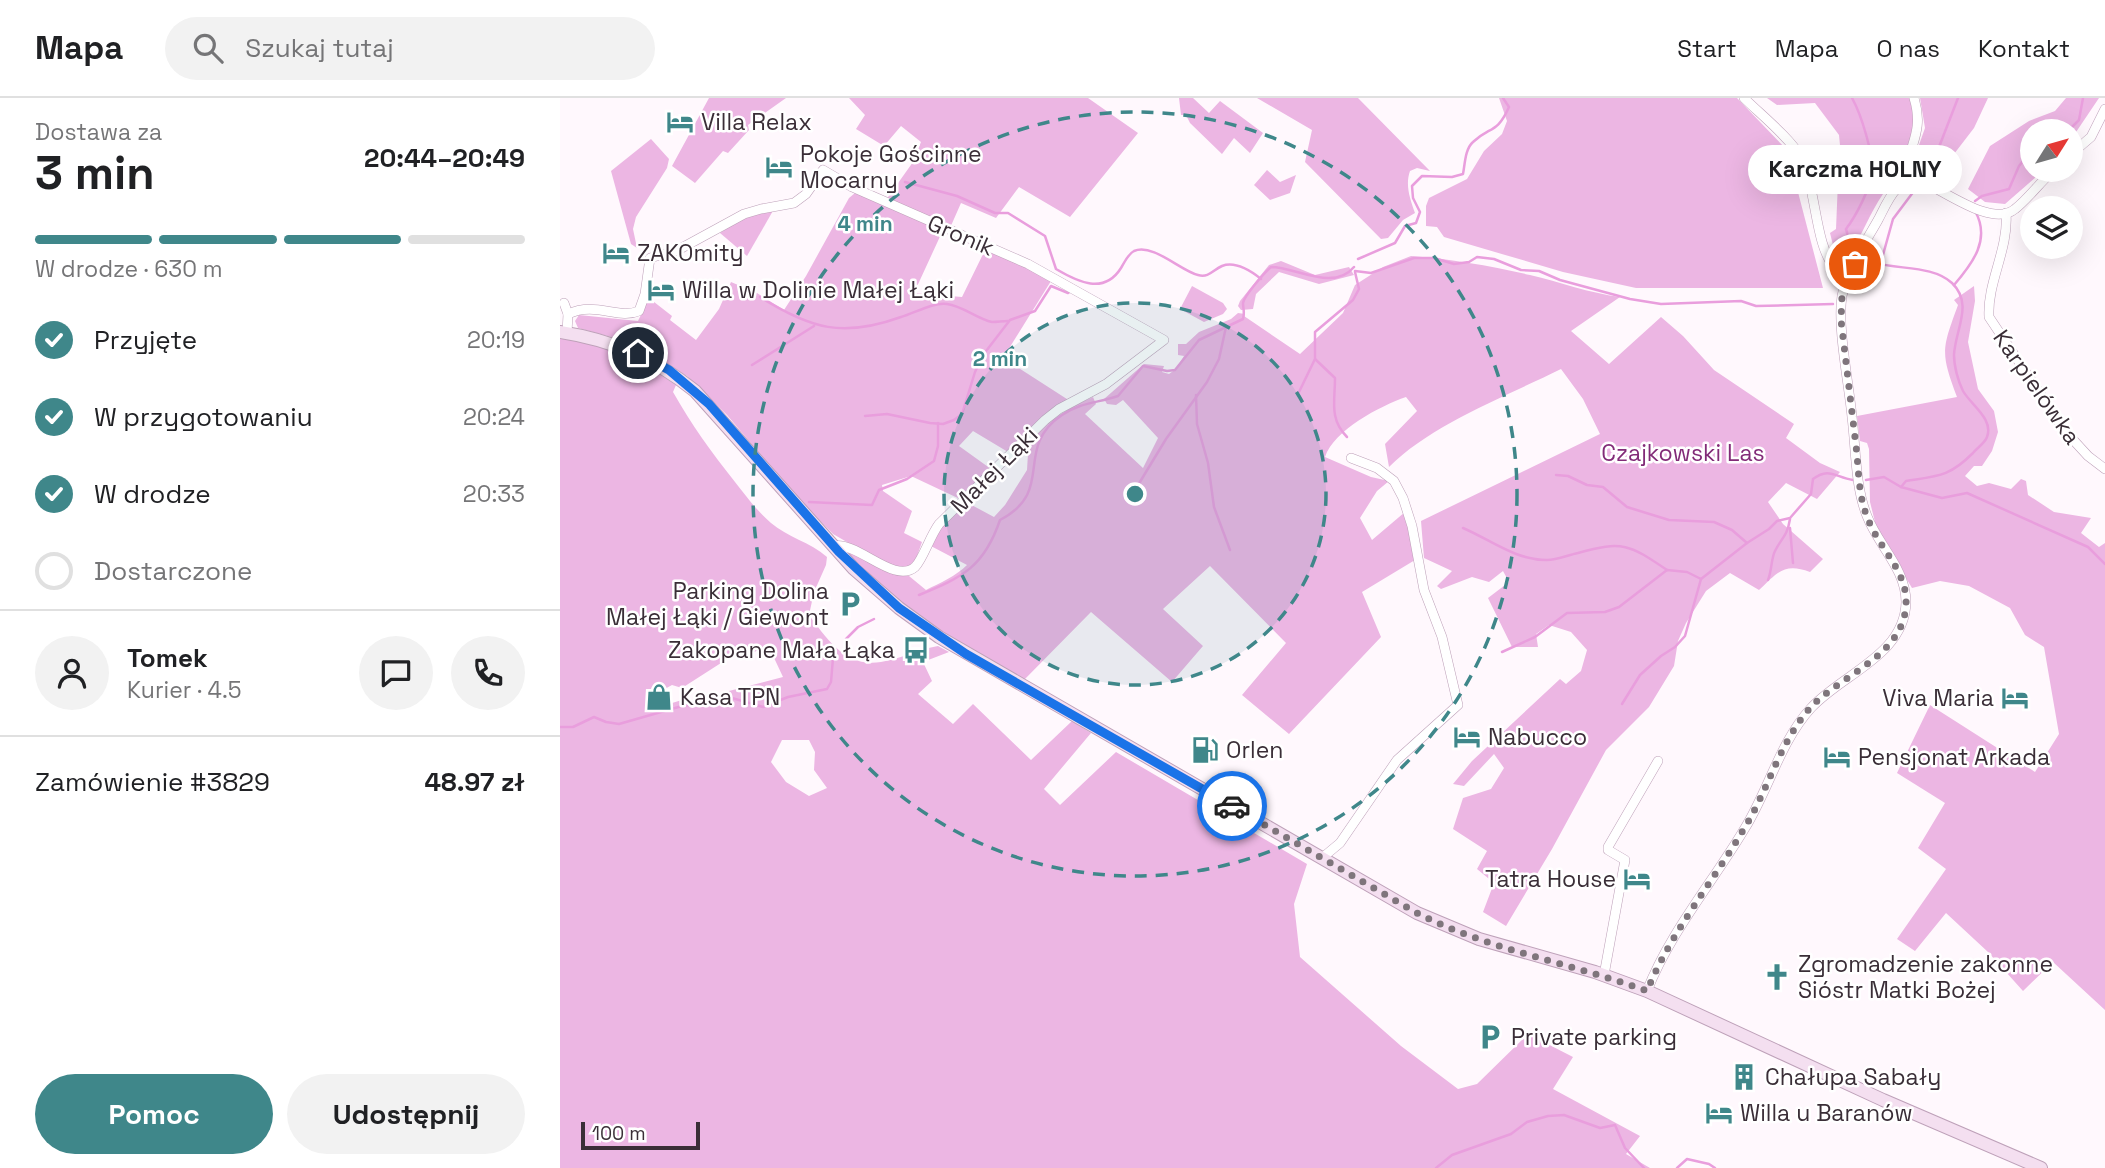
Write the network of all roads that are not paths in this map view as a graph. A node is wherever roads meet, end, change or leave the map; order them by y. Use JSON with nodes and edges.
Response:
{"nodes":[{"id":1,"x":1744,"y":98,"type":"edge"},
{"id":2,"x":1914,"y":98,"type":"edge"},
{"id":3,"x":2105,"y":109,"type":"edge"},
{"id":4,"x":2083,"y":144,"type":"edge"},
{"id":5,"x":1908,"y":181,"type":"junction"},
{"id":6,"x":2042,"y":182,"type":"edge"},
{"id":7,"x":2006,"y":213,"type":"junction"},
{"id":8,"x":1847,"y":282,"type":"junction"},
{"id":9,"x":564,"y":303,"type":"dead end"},
{"id":10,"x":568,"y":314,"type":"junction"},
{"id":11,"x":563,"y":332,"type":"edge"},
{"id":12,"x":1164,"y":340,"type":"joint"},
{"id":13,"x":1351,"y":458,"type":"dead end"},
{"id":14,"x":2105,"y":469,"type":"edge"},
{"id":15,"x":833,"y":546,"type":"junction"},
{"id":16,"x":1658,"y":761,"type":"dead end"},
{"id":17,"x":1322,"y":858,"type":"junction"},
{"id":18,"x":1604,"y":975,"type":"junction"},
{"id":19,"x":1647,"y":991,"type":"junction"},
{"id":20,"x":2041,"y":1168,"type":"edge"}],
"edges":[{"from":1,"to":8,"type":"street"},
{"from":2,"to":5,"type":"street"},
{"from":3,"to":4,"type":"street"},
{"from":5,"to":7,"type":"street"},
{"from":5,"to":8,"type":"street"},
{"from":6,"to":7,"type":"street"},
{"from":7,"to":14,"type":"street","name":"Karpielówka"},
{"from":8,"to":19,"type":"street"},
{"from":9,"to":10,"type":"street"},
{"from":10,"to":11,"type":"street"},
{"from":10,"to":12,"type":"street","name":"Gronik"},
{"from":11,"to":15,"type":"main road"},
{"from":12,"to":15,"type":"street","name":"Małej Łąki"},
{"from":13,"to":17,"type":"street"},
{"from":15,"to":17,"type":"main road"},
{"from":16,"to":18,"type":"street"},
{"from":17,"to":18,"type":"main road"},
{"from":18,"to":19,"type":"main road"},
{"from":19,"to":20,"type":"main road"}]}
